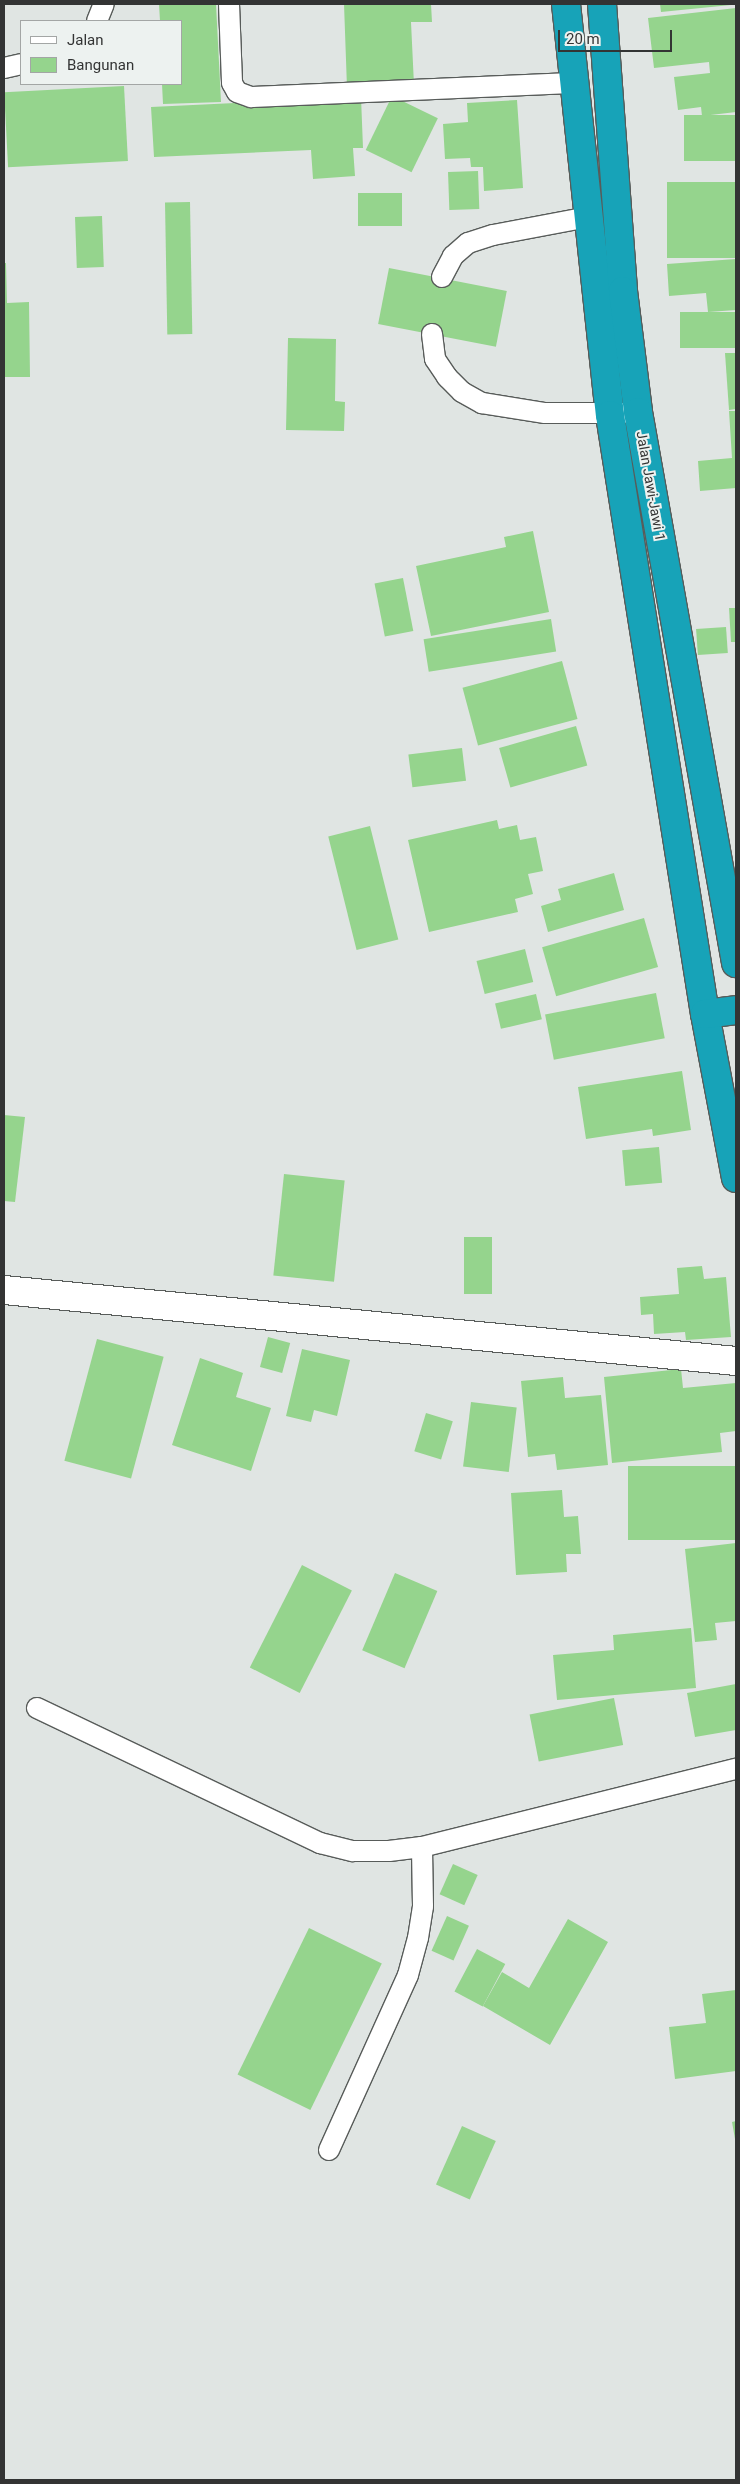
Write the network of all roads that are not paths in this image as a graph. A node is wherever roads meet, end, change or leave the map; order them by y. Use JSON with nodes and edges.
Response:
{"nodes":[{"id":1,"x":104,"y":4,"type":"edge"},
{"id":2,"x":229,"y":4,"type":"edge"},
{"id":3,"x":566,"y":4,"type":"edge"},
{"id":4,"x":602,"y":4,"type":"edge"},
{"id":5,"x":97,"y":20,"type":"edge"},
{"id":6,"x":20,"y":64,"type":"edge"},
{"id":7,"x":4,"y":68,"type":"edge"},
{"id":8,"x":573,"y":82,"type":"junction"},
{"id":9,"x":588,"y":217,"type":"junction"},
{"id":10,"x":442,"y":277,"type":"dead end"},
{"id":11,"x":432,"y":334,"type":"dead end"},
{"id":12,"x":638,"y":412,"type":"junction"},
{"id":13,"x":610,"y":414,"type":"junction"},
{"id":14,"x":736,"y":963,"type":"edge"},
{"id":15,"x":736,"y":1010,"type":"edge"},
{"id":16,"x":705,"y":1014,"type":"junction"},
{"id":17,"x":736,"y":1178,"type":"edge"},
{"id":18,"x":4,"y":1290,"type":"edge"},
{"id":19,"x":736,"y":1361,"type":"edge"},
{"id":20,"x":37,"y":1708,"type":"dead end"},
{"id":21,"x":736,"y":1769,"type":"edge"},
{"id":22,"x":422,"y":1847,"type":"junction"},
{"id":23,"x":329,"y":2150,"type":"dead end"}],
"edges":[{"from":1,"to":5,"type":"lane"},
{"from":2,"to":8,"type":"lane"},
{"from":3,"to":8,"type":"highway"},
{"from":4,"to":12,"type":"highway","name":"Jalan Jawi-Jawi 1"},
{"from":6,"to":7,"type":"lane"},
{"from":8,"to":9,"type":"highway"},
{"from":9,"to":10,"type":"lane"},
{"from":9,"to":13,"type":"highway"},
{"from":11,"to":13,"type":"lane"},
{"from":12,"to":13,"type":"lane"},
{"from":12,"to":14,"type":"highway","name":"Jalan Jawi-Jawi 1"},
{"from":13,"to":16,"type":"highway"},
{"from":15,"to":16,"type":"highway"},
{"from":16,"to":17,"type":"highway"},
{"from":18,"to":19,"type":"street"},
{"from":20,"to":22,"type":"lane"},
{"from":21,"to":22,"type":"lane"},
{"from":22,"to":23,"type":"lane"}]}
